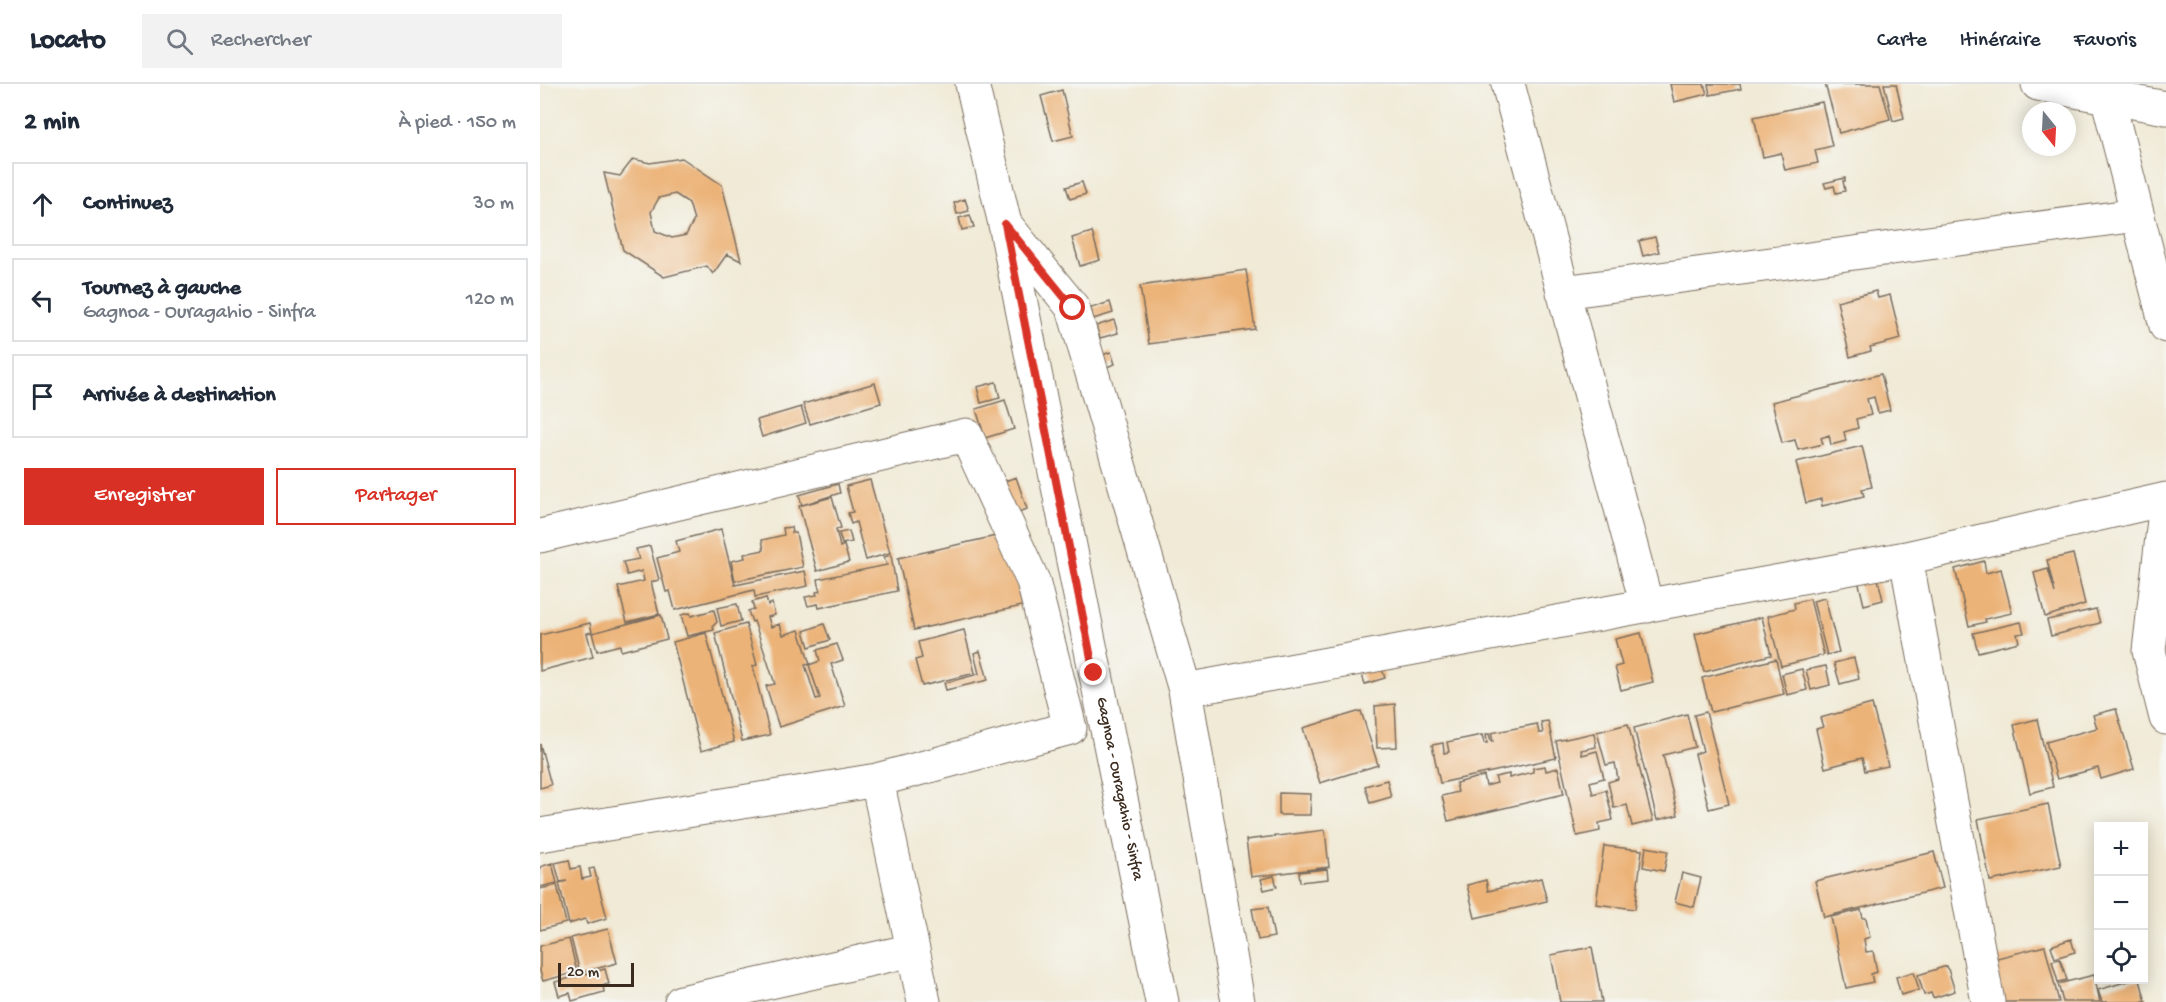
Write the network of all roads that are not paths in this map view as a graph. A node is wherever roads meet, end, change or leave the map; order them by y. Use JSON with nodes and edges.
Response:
{"nodes":[{"id":1,"x":1509,"y":84,"type":"edge"},
{"id":2,"x":2037,"y":84,"type":"edge"},
{"id":3,"x":977,"y":86,"type":"edge"},
{"id":4,"x":2106,"y":90,"type":"edge"},
{"id":5,"x":2166,"y":108,"type":"edge"},
{"id":6,"x":2137,"y":215,"type":"junction"},
{"id":7,"x":1005,"y":224,"type":"junction"},
{"id":8,"x":1563,"y":292,"type":"junction"},
{"id":9,"x":2166,"y":326,"type":"edge"},
{"id":10,"x":2166,"y":500,"type":"edge"},
{"id":11,"x":540,"y":536,"type":"edge"},
{"id":12,"x":1906,"y":558,"type":"junction"},
{"id":13,"x":1647,"y":606,"type":"junction"},
{"id":14,"x":1185,"y":690,"type":"junction"},
{"id":15,"x":2166,"y":718,"type":"edge"},
{"id":16,"x":877,"y":780,"type":"junction"},
{"id":17,"x":540,"y":836,"type":"edge"},
{"id":18,"x":913,"y":950,"type":"junction"},
{"id":19,"x":681,"y":1002,"type":"edge"},
{"id":20,"x":924,"y":1002,"type":"edge"},
{"id":21,"x":1162,"y":1002,"type":"edge"},
{"id":22,"x":1238,"y":1002,"type":"edge"},
{"id":23,"x":1988,"y":1002,"type":"edge"}],
"edges":[{"from":1,"to":8,"type":"street"},
{"from":2,"to":4,"type":"street"},
{"from":3,"to":7,"type":"street","name":"Gagnoa - Ouragahio - Sinfra"},
{"from":4,"to":5,"type":"street"},
{"from":4,"to":6,"type":"street"},
{"from":6,"to":8,"type":"street"},
{"from":6,"to":9,"type":"street"},
{"from":7,"to":14,"type":"street"},
{"from":7,"to":21,"type":"street","name":"Gagnoa - Ouragahio - Sinfra"},
{"from":8,"to":13,"type":"street"},
{"from":10,"to":12,"type":"street"},
{"from":10,"to":15,"type":"street"},
{"from":11,"to":16,"type":"street"},
{"from":12,"to":13,"type":"street"},
{"from":12,"to":23,"type":"street"},
{"from":13,"to":14,"type":"street"},
{"from":14,"to":22,"type":"street"},
{"from":16,"to":17,"type":"street"},
{"from":16,"to":18,"type":"street"},
{"from":18,"to":19,"type":"street"},
{"from":18,"to":20,"type":"street"}]}
